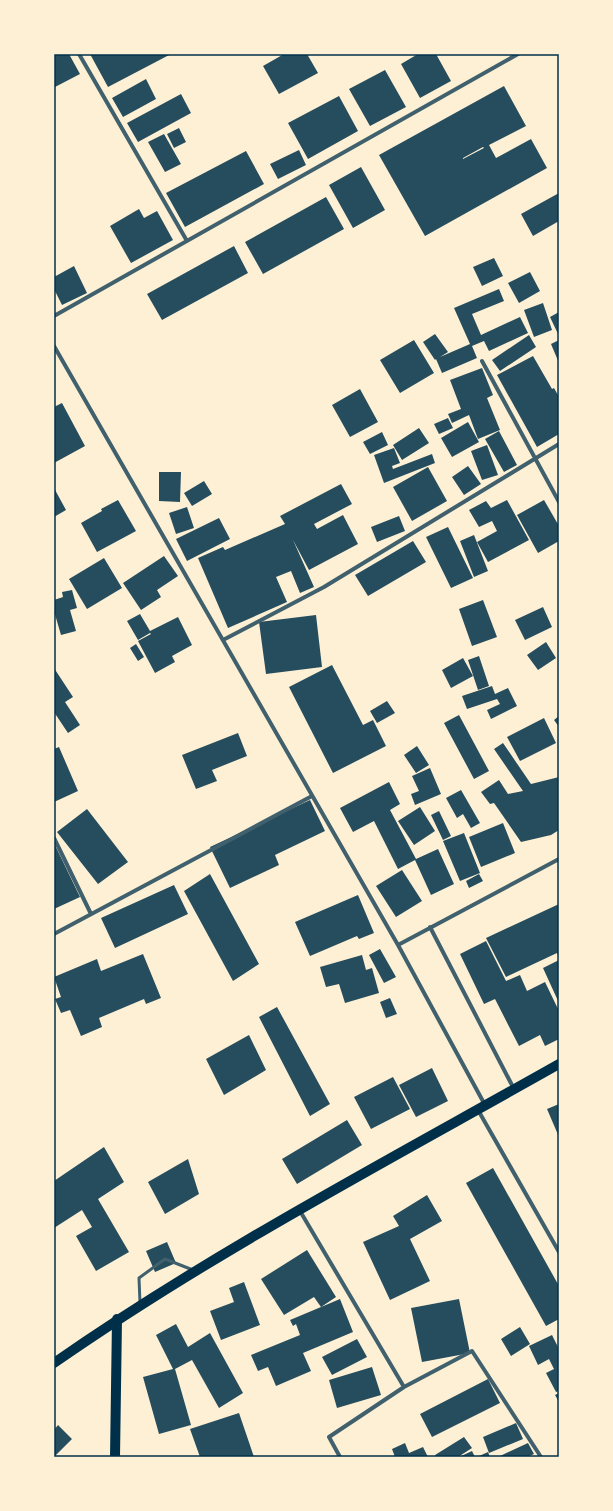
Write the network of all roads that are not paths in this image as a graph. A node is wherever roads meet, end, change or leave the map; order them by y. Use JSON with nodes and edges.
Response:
{"nodes":[{"id":1,"x":79,"y":54,"type":"edge"},
{"id":2,"x":518,"y":54,"type":"edge"},
{"id":3,"x":187,"y":241,"type":"junction"},
{"id":4,"x":54,"y":316,"type":"edge"},
{"id":5,"x":54,"y":346,"type":"edge"},
{"id":6,"x":482,"y":361,"type":"dead end"},
{"id":7,"x":559,"y":444,"type":"edge"},
{"id":8,"x":535,"y":457,"type":"junction"},
{"id":9,"x":559,"y":502,"type":"edge"},
{"id":10,"x":223,"y":640,"type":"junction"},
{"id":11,"x":312,"y":796,"type":"junction"},
{"id":12,"x":54,"y":838,"type":"edge"},
{"id":13,"x":559,"y":859,"type":"edge"},
{"id":14,"x":91,"y":914,"type":"junction"},
{"id":15,"x":430,"y":927,"type":"junction"},
{"id":16,"x":54,"y":934,"type":"edge"},
{"id":17,"x":398,"y":945,"type":"junction"},
{"id":18,"x":559,"y":1064,"type":"edge"},
{"id":19,"x":514,"y":1089,"type":"junction"},
{"id":20,"x":482,"y":1108,"type":"junction"},
{"id":21,"x":300,"y":1211,"type":"junction"},
{"id":22,"x":559,"y":1252,"type":"edge"},
{"id":23,"x":196,"y":1272,"type":"junction"},
{"id":24,"x":140,"y":1305,"type":"junction"},
{"id":25,"x":118,"y":1319,"type":"junction"},
{"id":26,"x":54,"y":1363,"type":"edge"},
{"id":27,"x":404,"y":1388,"type":"junction"},
{"id":28,"x":115,"y":1457,"type":"edge"},
{"id":29,"x":340,"y":1457,"type":"edge"},
{"id":30,"x":541,"y":1457,"type":"edge"}],
"edges":[{"from":1,"to":3,"type":"street"},
{"from":2,"to":3,"type":"street"},
{"from":3,"to":4,"type":"street"},
{"from":5,"to":10,"type":"street"},
{"from":6,"to":8,"type":"street"},
{"from":7,"to":8,"type":"street"},
{"from":8,"to":9,"type":"street"},
{"from":8,"to":10,"type":"street"},
{"from":10,"to":11,"type":"street"},
{"from":11,"to":14,"type":"street"},
{"from":11,"to":17,"type":"street"},
{"from":12,"to":14,"type":"street"},
{"from":13,"to":15,"type":"street"},
{"from":14,"to":16,"type":"street"},
{"from":15,"to":17,"type":"street"},
{"from":15,"to":19,"type":"street"},
{"from":17,"to":20,"type":"street"},
{"from":18,"to":19,"type":"main road"},
{"from":19,"to":20,"type":"main road"},
{"from":20,"to":21,"type":"main road"},
{"from":20,"to":22,"type":"street"},
{"from":21,"to":23,"type":"main road"},
{"from":21,"to":27,"type":"street"},
{"from":23,"to":24,"type":"main road"},
{"from":23,"to":24,"type":"lane"},
{"from":24,"to":25,"type":"main road"},
{"from":25,"to":26,"type":"main road"},
{"from":25,"to":28,"type":"main road"},
{"from":27,"to":29,"type":"street"},
{"from":27,"to":30,"type":"street"}]}
